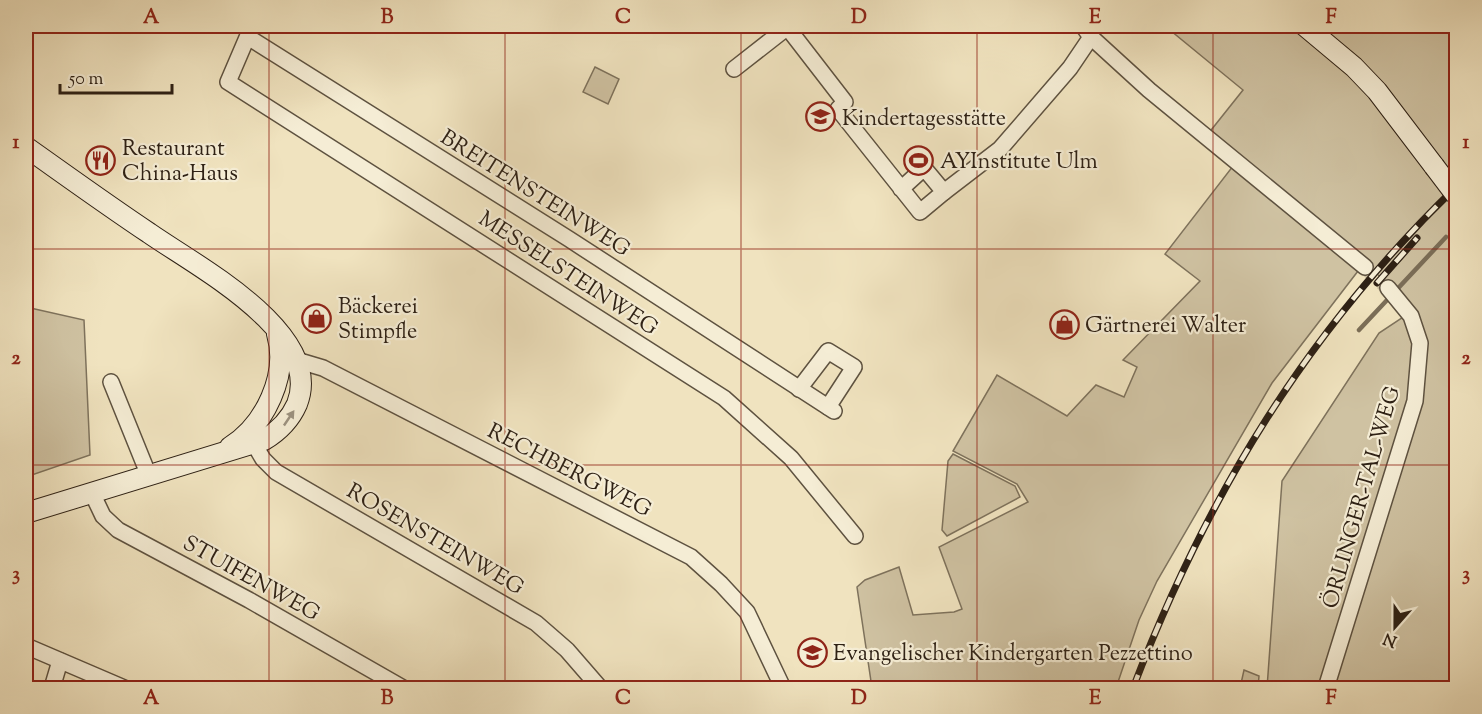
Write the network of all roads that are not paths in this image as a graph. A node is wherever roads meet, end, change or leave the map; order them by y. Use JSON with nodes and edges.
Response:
{"nodes":[{"id":1,"x":788,"y":26,"type":"edge"},
{"id":2,"x":1305,"y":26,"type":"edge"},
{"id":3,"x":250,"y":31,"type":"edge"},
{"id":4,"x":1087,"y":31,"type":"edge"},
{"id":5,"x":734,"y":69,"type":"dead end"},
{"id":6,"x":26,"y":147,"type":"edge"},
{"id":7,"x":901,"y":189,"type":"junction"},
{"id":8,"x":944,"y":192,"type":"junction"},
{"id":9,"x":1456,"y":195,"type":"edge"},
{"id":10,"x":1365,"y":267,"type":"tunnel mouth"},
{"id":11,"x":1393,"y":293,"type":"tunnel mouth"},
{"id":12,"x":288,"y":358,"type":"junction"},
{"id":13,"x":111,"y":382,"type":"dead end"},
{"id":14,"x":799,"y":389,"type":"junction"},
{"id":15,"x":251,"y":438,"type":"junction"},
{"id":16,"x":149,"y":476,"type":"junction"},
{"id":17,"x":92,"y":493,"type":"junction"},
{"id":18,"x":26,"y":513,"type":"edge"},
{"id":19,"x":855,"y":536,"type":"dead end"},
{"id":20,"x":26,"y":646,"type":"edge"},
{"id":21,"x":60,"y":661,"type":"junction"},
{"id":22,"x":52,"y":688,"type":"edge"},
{"id":23,"x":124,"y":688,"type":"edge"},
{"id":24,"x":403,"y":688,"type":"edge"},
{"id":25,"x":600,"y":688,"type":"edge"},
{"id":26,"x":783,"y":688,"type":"edge"},
{"id":27,"x":1326,"y":688,"type":"edge"}],
"edges":[{"from":1,"to":5,"type":"street"},
{"from":1,"to":7,"type":"street"},
{"from":2,"to":9,"type":"main road","bridge":true},
{"from":3,"to":14,"type":"street","name":"BREITENSTEINWEG"},
{"from":3,"to":19,"type":"street","name":"MESSELSTEINWEG"},
{"from":4,"to":8,"type":"street"},
{"from":4,"to":10,"type":"street"},
{"from":6,"to":12,"type":"main road"},
{"from":7,"to":8,"type":"street"},
{"from":7,"to":8,"type":"street"},
{"from":11,"to":27,"type":"street","name":"ÖRLINGER-TAL-WEG"},
{"from":12,"to":15,"type":"main road"},
{"from":15,"to":12,"type":"main road","one_way":true},
{"from":12,"to":26,"type":"street","name":"RECHBERGWEG"},
{"from":13,"to":16,"type":"street"},
{"from":14,"to":14,"type":"street","name":"BREITENSTEINWEG"},
{"from":15,"to":16,"type":"main road"},
{"from":15,"to":25,"type":"street","name":"ROSENSTEINWEG"},
{"from":16,"to":17,"type":"main road"},
{"from":17,"to":18,"type":"main road"},
{"from":17,"to":24,"type":"street","name":"STUIFENWEG"},
{"from":20,"to":21,"type":"street"},
{"from":21,"to":22,"type":"street"},
{"from":21,"to":23,"type":"street"}]}
